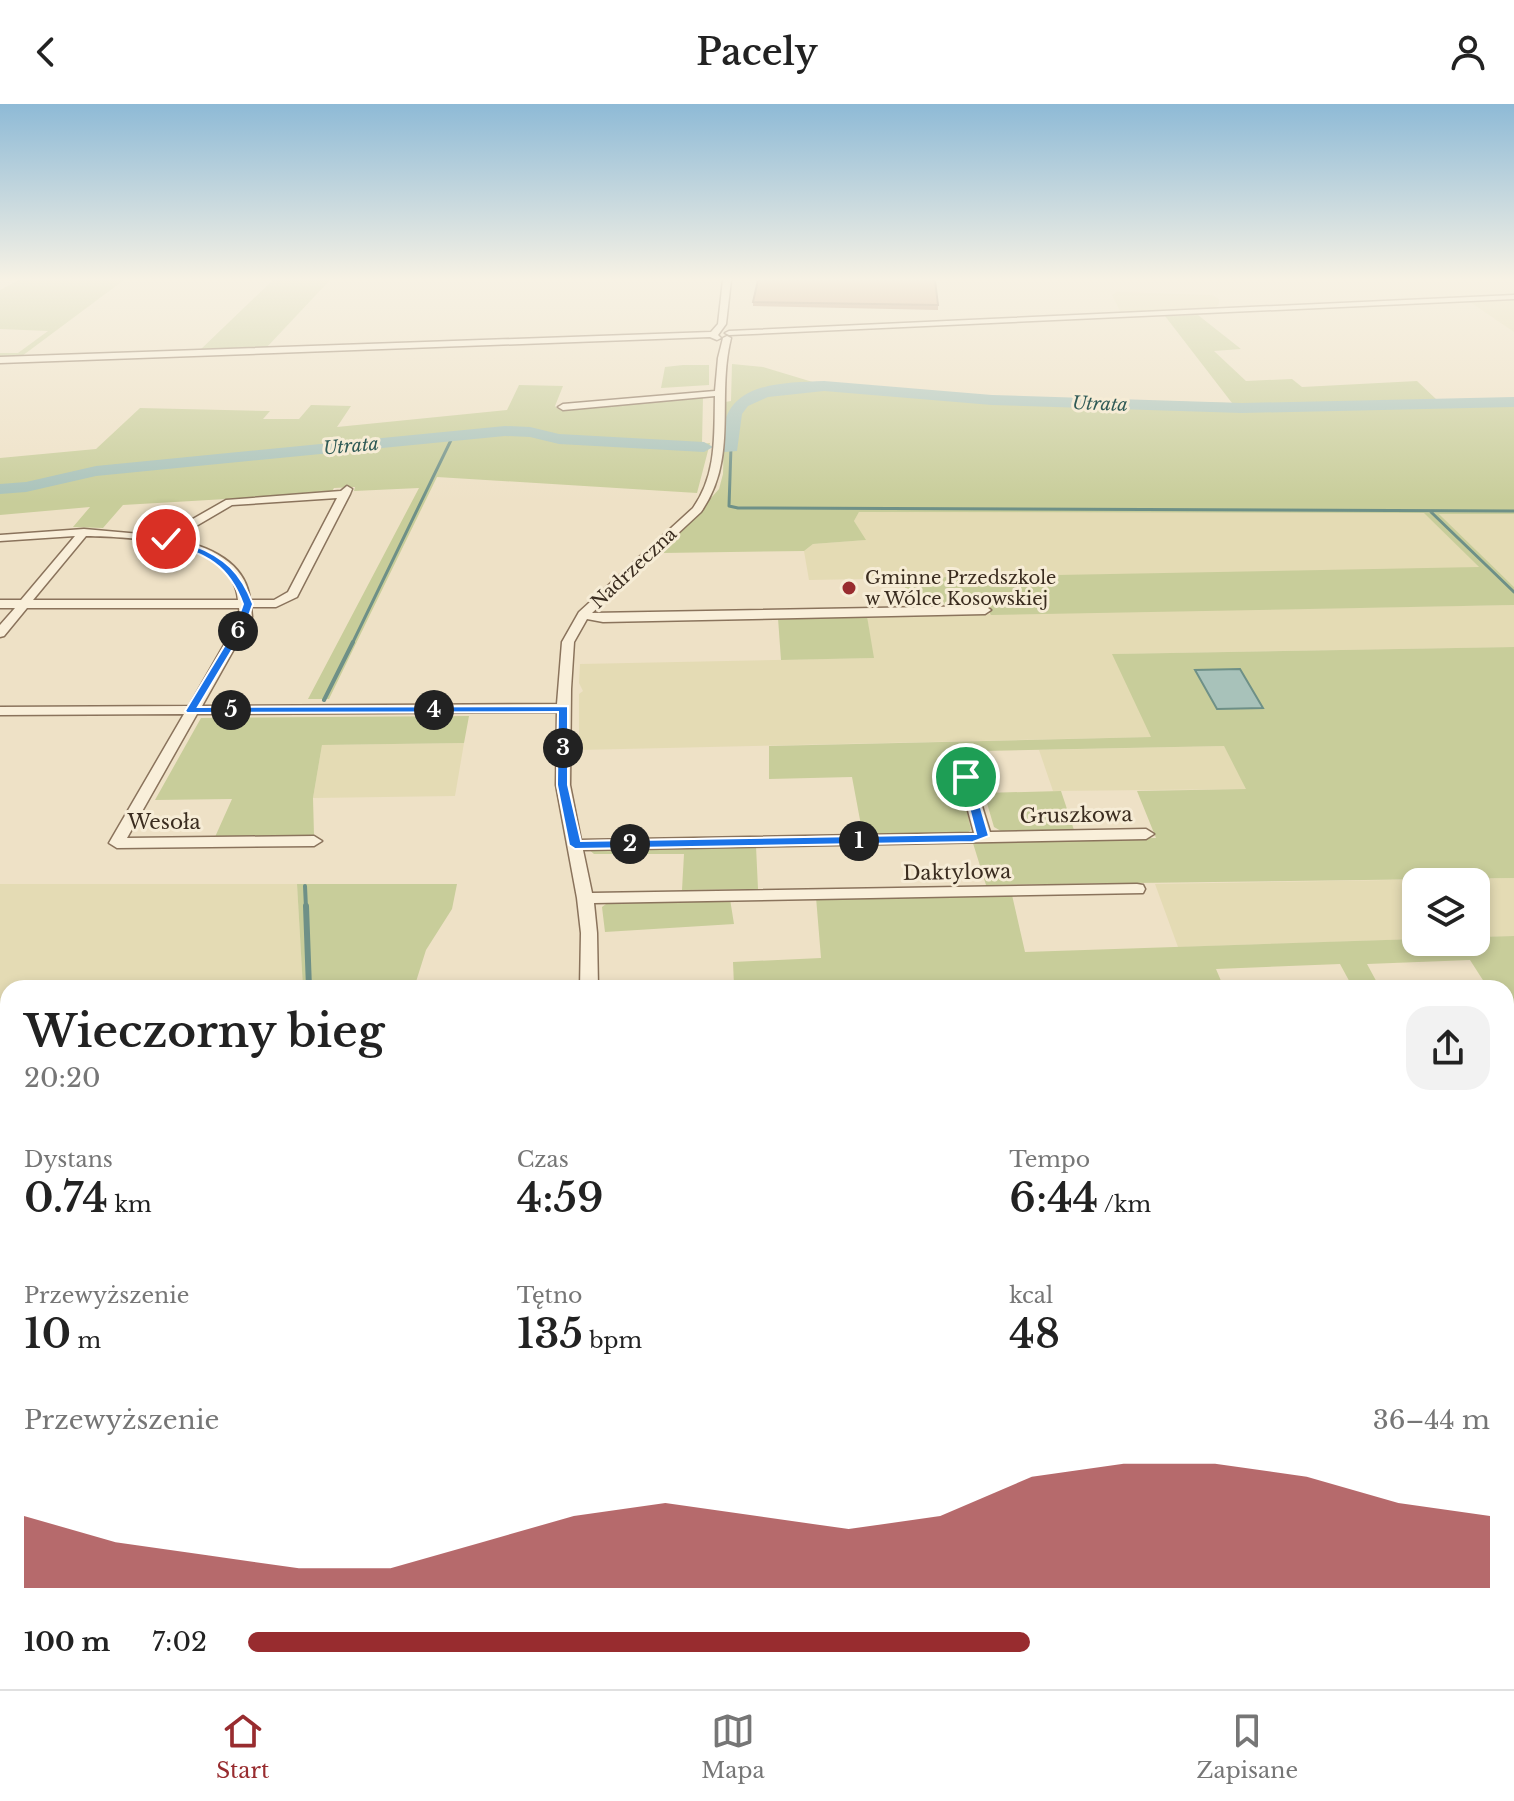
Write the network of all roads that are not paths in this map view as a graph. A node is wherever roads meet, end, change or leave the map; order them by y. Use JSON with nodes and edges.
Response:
{"nodes":[{"id":1,"x":160,"y":354,"type":"edge"},
{"id":2,"x":721,"y":354,"type":"edge"},
{"id":3,"x":0,"y":360,"type":"edge"},
{"id":4,"x":718,"y":393,"type":"junction"},
{"id":5,"x":563,"y":407,"type":"dead end"},
{"id":6,"x":84,"y":532,"type":"junction"},
{"id":7,"x":0,"y":538,"type":"edge"},
{"id":8,"x":166,"y":539,"type":"junction"},
{"id":9,"x":0,"y":604,"type":"edge"},
{"id":10,"x":25,"y":604,"type":"junction"},
{"id":11,"x":248,"y":604,"type":"junction"},
{"id":12,"x":985,"y":610,"type":"dead end"},
{"id":13,"x":583,"y":615,"type":"junction"},
{"id":14,"x":0,"y":633,"type":"edge"},
{"id":15,"x":564,"y":708,"type":"junction"},
{"id":16,"x":0,"y":711,"type":"edge"},
{"id":17,"x":191,"y":711,"type":"junction"},
{"id":18,"x":966,"y":777,"type":"dead end"},
{"id":19,"x":1146,"y":834,"type":"dead end"},
{"id":20,"x":983,"y":836,"type":"junction"},
{"id":21,"x":314,"y":841,"type":"dead end"},
{"id":22,"x":575,"y":845,"type":"junction"},
{"id":23,"x":1137,"y":889,"type":"dead end"},
{"id":24,"x":585,"y":898,"type":"junction"},
{"id":25,"x":589,"y":980,"type":"edge"}],
"edges":[{"from":1,"to":3,"type":"street"},
{"from":2,"to":4,"type":"street","name":"Nadrzeczna"},
{"from":4,"to":5,"type":"street"},
{"from":4,"to":13,"type":"street","name":"Nadrzeczna"},
{"from":6,"to":7,"type":"street"},
{"from":6,"to":8,"type":"street"},
{"from":6,"to":10,"type":"street"},
{"from":8,"to":11,"type":"street"},
{"from":8,"to":11,"type":"street"},
{"from":9,"to":10,"type":"street"},
{"from":10,"to":11,"type":"street"},
{"from":10,"to":14,"type":"street"},
{"from":11,"to":17,"type":"street","name":"Wesoła"},
{"from":12,"to":13,"type":"street"},
{"from":13,"to":15,"type":"street","name":"Nadrzeczna"},
{"from":15,"to":17,"type":"street"},
{"from":15,"to":22,"type":"street","name":"Nadrzeczna"},
{"from":16,"to":17,"type":"street"},
{"from":17,"to":21,"type":"street","name":"Wesoła"},
{"from":18,"to":20,"type":"street"},
{"from":19,"to":20,"type":"street","name":"Gruszkowa"},
{"from":20,"to":22,"type":"street","name":"Gruszkowa"},
{"from":22,"to":24,"type":"street","name":"Nadrzeczna"},
{"from":23,"to":24,"type":"street","name":"Daktylowa"},
{"from":24,"to":25,"type":"street","name":"Nadrzeczna"}]}
